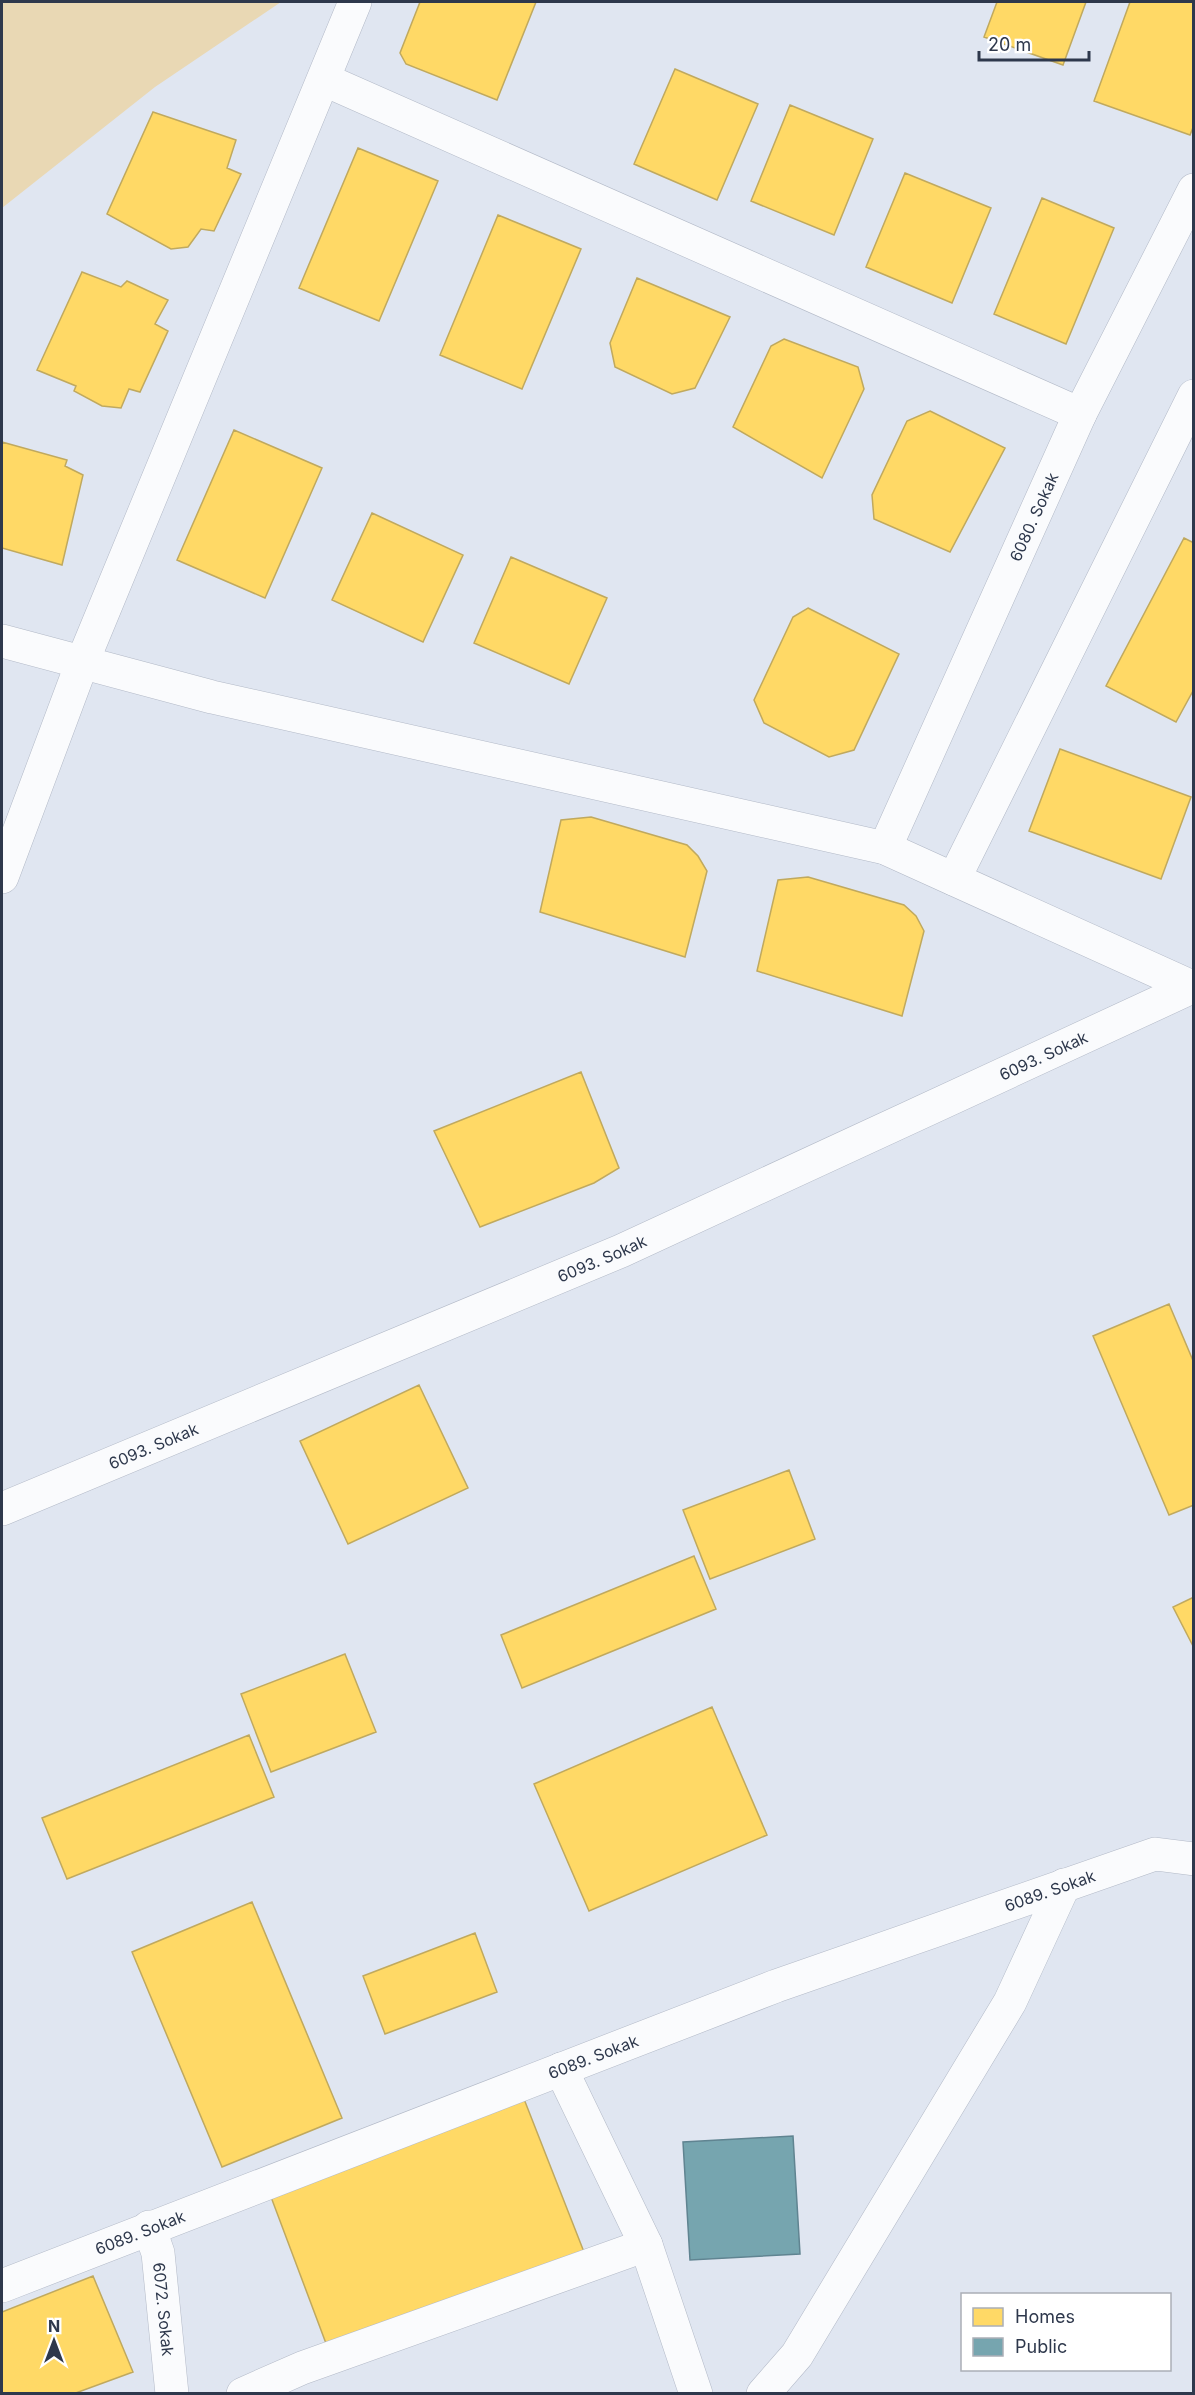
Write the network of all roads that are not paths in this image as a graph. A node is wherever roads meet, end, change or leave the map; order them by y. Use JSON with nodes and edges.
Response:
{"nodes":[{"id":1,"x":355,"y":2,"type":"edge"},
{"id":2,"x":325,"y":80,"type":"junction"},
{"id":3,"x":1194,"y":190,"type":"edge"},
{"id":4,"x":1194,"y":396,"type":"edge"},
{"id":5,"x":1080,"y":414,"type":"junction"},
{"id":6,"x":2,"y":641,"type":"edge"},
{"id":7,"x":82,"y":663,"type":"junction"},
{"id":8,"x":885,"y":848,"type":"junction"},
{"id":9,"x":2,"y":877,"type":"edge"},
{"id":10,"x":954,"y":879,"type":"junction"},
{"id":11,"x":1193,"y":987,"type":"edge"},
{"id":12,"x":2,"y":1509,"type":"edge"},
{"id":13,"x":1194,"y":1859,"type":"edge"},
{"id":14,"x":1064,"y":1886,"type":"junction"},
{"id":15,"x":561,"y":2068,"type":"junction"},
{"id":16,"x":149,"y":2227,"type":"junction"},
{"id":17,"x":646,"y":2245,"type":"junction"},
{"id":18,"x":2,"y":2286,"type":"edge"},
{"id":19,"x":172,"y":2394,"type":"edge"},
{"id":20,"x":243,"y":2394,"type":"edge"},
{"id":21,"x":696,"y":2394,"type":"edge"},
{"id":22,"x":763,"y":2394,"type":"edge"}],
"edges":[{"from":1,"to":2,"type":"street"},
{"from":2,"to":5,"type":"street"},
{"from":2,"to":7,"type":"street"},
{"from":3,"to":5,"type":"street","name":"6080. Sokak"},
{"from":4,"to":10,"type":"street"},
{"from":5,"to":8,"type":"street","name":"6080. Sokak"},
{"from":6,"to":7,"type":"street"},
{"from":7,"to":8,"type":"street"},
{"from":7,"to":9,"type":"street"},
{"from":8,"to":10,"type":"street"},
{"from":10,"to":11,"type":"street"},
{"from":11,"to":12,"type":"street","name":"6093. Sokak"},
{"from":13,"to":14,"type":"street","name":"6089. Sokak"},
{"from":14,"to":15,"type":"street","name":"6089. Sokak"},
{"from":14,"to":22,"type":"street"},
{"from":15,"to":16,"type":"street","name":"6089. Sokak"},
{"from":15,"to":17,"type":"street"},
{"from":16,"to":18,"type":"street","name":"6089. Sokak"},
{"from":16,"to":19,"type":"street","name":"6072. Sokak"},
{"from":17,"to":20,"type":"street"},
{"from":17,"to":21,"type":"street"}]}
